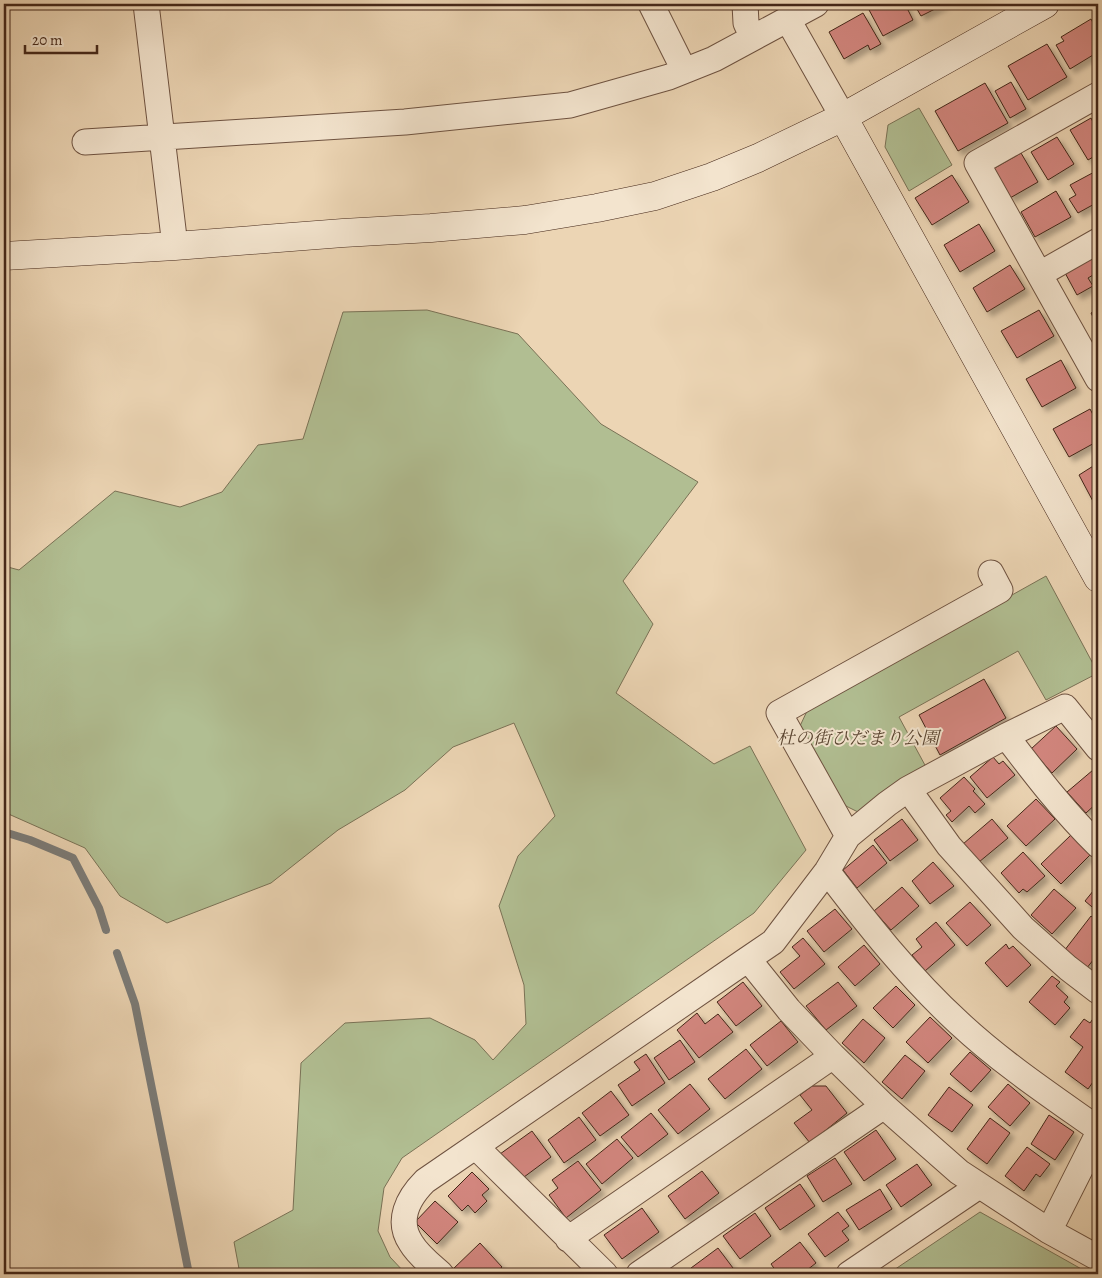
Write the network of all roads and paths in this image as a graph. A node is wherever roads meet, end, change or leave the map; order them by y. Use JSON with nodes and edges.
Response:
{"nodes":[{"id":1,"x":151,"y":4,"type":"edge"},
{"id":2,"x":651,"y":4,"type":"edge"},
{"id":3,"x":744,"y":4,"type":"edge"},
{"id":4,"x":816,"y":4,"type":"edge"},
{"id":5,"x":1045,"y":4,"type":"edge"},
{"id":6,"x":788,"y":20,"type":"junction"},
{"id":7,"x":753,"y":38,"type":"junction"},
{"id":8,"x":684,"y":70,"type":"junction"},
{"id":9,"x":1098,"y":95,"type":"edge"},
{"id":10,"x":843,"y":117,"type":"junction"},
{"id":11,"x":163,"y":137,"type":"junction"},
{"id":12,"x":85,"y":142,"type":"dead end"},
{"id":13,"x":1098,"y":241,"type":"edge"},
{"id":14,"x":175,"y":246,"type":"junction"},
{"id":15,"x":4,"y":256,"type":"edge"},
{"id":16,"x":1040,"y":274,"type":"junction"},
{"id":17,"x":1098,"y":379,"type":"edge"},
{"id":18,"x":991,"y":573,"type":"dead end"},
{"id":19,"x":1098,"y":578,"type":"edge"},
{"id":20,"x":1006,"y":736,"type":"junction"},
{"id":21,"x":1098,"y":748,"type":"edge"},
{"id":22,"x":908,"y":789,"type":"junction"},
{"id":23,"x":848,"y":836,"type":"junction"},
{"id":24,"x":1098,"y":845,"type":"edge"},
{"id":25,"x":827,"y":871,"type":"junction"},
{"id":26,"x":748,"y":960,"type":"junction"},
{"id":27,"x":1098,"y":991,"type":"edge"},
{"id":28,"x":833,"y":1056,"type":"junction"},
{"id":29,"x":884,"y":1106,"type":"junction"},
{"id":30,"x":1098,"y":1129,"type":"edge"},
{"id":31,"x":1098,"y":1134,"type":"edge"},
{"id":32,"x":476,"y":1147,"type":"junction"},
{"id":33,"x":979,"y":1186,"type":"junction"},
{"id":34,"x":1049,"y":1231,"type":"junction"},
{"id":35,"x":568,"y":1239,"type":"junction"},
{"id":36,"x":1098,"y":1258,"type":"edge"},
{"id":37,"x":441,"y":1274,"type":"edge"},
{"id":38,"x":605,"y":1274,"type":"edge"},
{"id":39,"x":639,"y":1274,"type":"edge"},
{"id":40,"x":849,"y":1274,"type":"edge"}],
"edges":[{"from":1,"to":11,"type":"street"},
{"from":2,"to":8,"type":"street"},
{"from":3,"to":7,"type":"street"},
{"from":4,"to":6,"type":"street"},
{"from":5,"to":10,"type":"street"},
{"from":6,"to":7,"type":"street"},
{"from":6,"to":10,"type":"street"},
{"from":7,"to":8,"type":"street"},
{"from":8,"to":11,"type":"street"},
{"from":9,"to":16,"type":"street"},
{"from":10,"to":14,"type":"street"},
{"from":10,"to":19,"type":"street"},
{"from":11,"to":12,"type":"street"},
{"from":11,"to":14,"type":"street"},
{"from":13,"to":16,"type":"street"},
{"from":14,"to":15,"type":"street"},
{"from":16,"to":17,"type":"street"},
{"from":18,"to":23,"type":"street"},
{"from":20,"to":21,"type":"street"},
{"from":20,"to":22,"type":"street"},
{"from":20,"to":24,"type":"street"},
{"from":22,"to":23,"type":"street"},
{"from":22,"to":27,"type":"street"},
{"from":23,"to":25,"type":"street"},
{"from":25,"to":26,"type":"street"},
{"from":25,"to":30,"type":"street"},
{"from":26,"to":28,"type":"street"},
{"from":26,"to":32,"type":"street"},
{"from":28,"to":29,"type":"street"},
{"from":28,"to":35,"type":"street"},
{"from":29,"to":33,"type":"street"},
{"from":29,"to":39,"type":"street"},
{"from":31,"to":34,"type":"street"},
{"from":32,"to":35,"type":"street"},
{"from":32,"to":37,"type":"street"},
{"from":33,"to":34,"type":"street"},
{"from":33,"to":40,"type":"street"},
{"from":34,"to":36,"type":"street"},
{"from":35,"to":38,"type":"street"}]}
